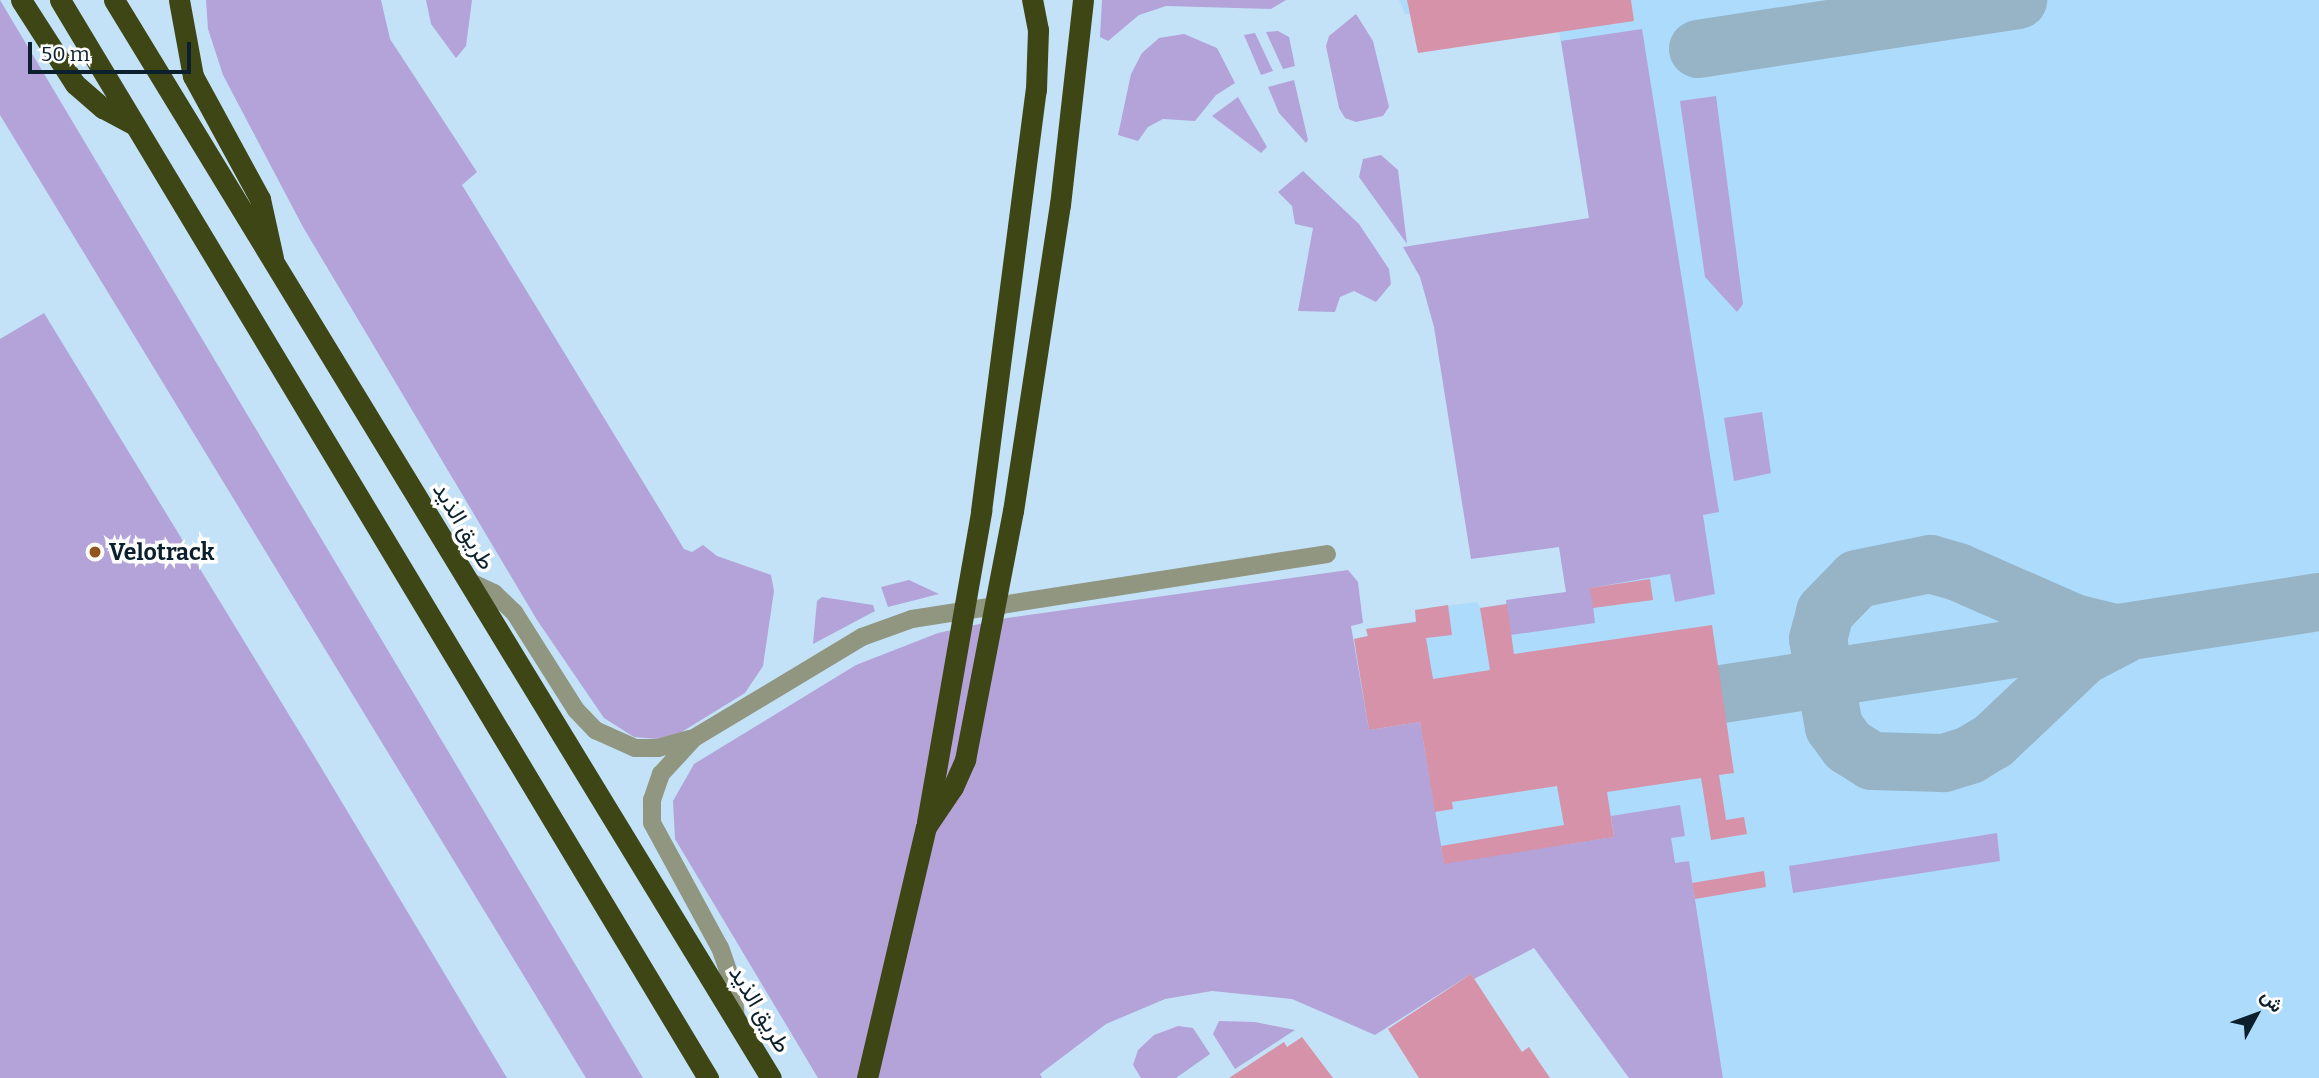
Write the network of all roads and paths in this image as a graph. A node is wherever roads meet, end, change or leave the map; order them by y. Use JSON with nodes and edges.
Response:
{"nodes":[{"id":1,"x":21,"y":0,"type":"edge"},
{"id":2,"x":60,"y":0,"type":"edge"},
{"id":3,"x":114,"y":0,"type":"edge"},
{"id":4,"x":179,"y":0,"type":"edge"},
{"id":5,"x":1032,"y":0,"type":"edge"},
{"id":6,"x":1083,"y":0,"type":"edge"},
{"id":7,"x":135,"y":125,"type":"junction"},
{"id":8,"x":274,"y":263,"type":"junction"},
{"id":9,"x":1327,"y":554,"type":"dead end"},
{"id":10,"x":468,"y":582,"type":"junction"},
{"id":11,"x":694,"y":738,"type":"junction"},
{"id":12,"x":926,"y":827,"type":"junction"},
{"id":13,"x":737,"y":1020,"type":"junction"},
{"id":14,"x":708,"y":1078,"type":"edge"},
{"id":15,"x":771,"y":1078,"type":"edge"},
{"id":16,"x":867,"y":1078,"type":"edge"}],
"edges":[{"from":1,"to":7,"type":"highway"},
{"from":2,"to":7,"type":"highway"},
{"from":3,"to":8,"type":"highway","name":"طريق الذيد"},
{"from":4,"to":8,"type":"highway"},
{"from":5,"to":12,"type":"highway","bridge":true},
{"from":6,"to":12,"type":"highway","bridge":true},
{"from":7,"to":14,"type":"highway"},
{"from":8,"to":10,"type":"highway","name":"طريق الذيد"},
{"from":9,"to":11,"type":"street"},
{"from":10,"to":11,"type":"street"},
{"from":10,"to":13,"type":"highway","name":"طريق الذيد"},
{"from":11,"to":13,"type":"street"},
{"from":12,"to":16,"type":"highway"},
{"from":13,"to":15,"type":"highway","name":"طريق الذيد"}]}
